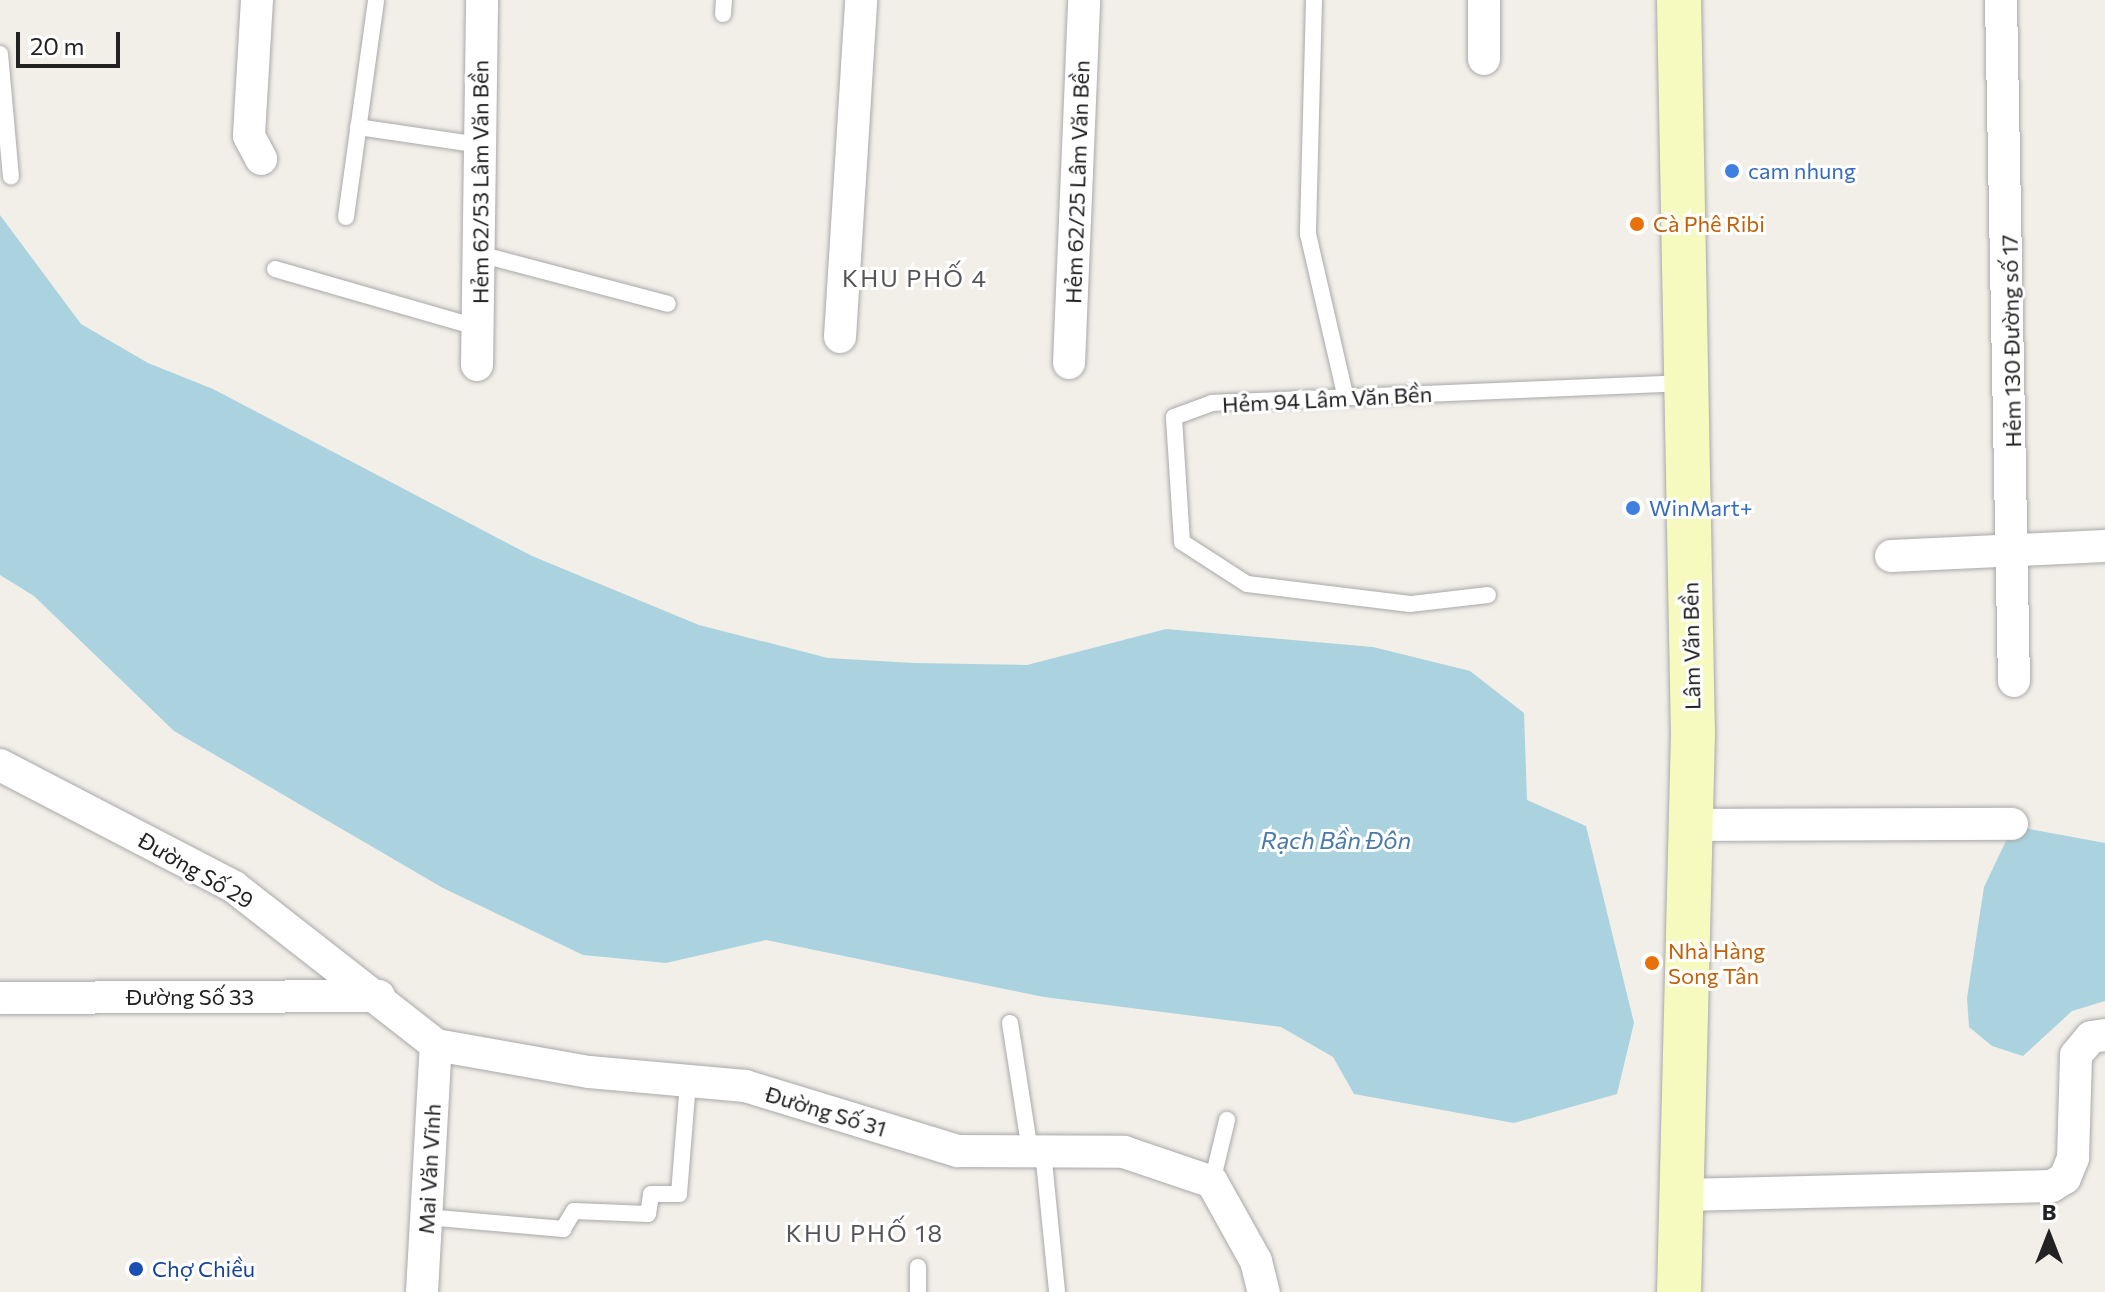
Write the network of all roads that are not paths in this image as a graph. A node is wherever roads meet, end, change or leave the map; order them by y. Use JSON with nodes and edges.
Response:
{"nodes":[{"id":1,"x":257,"y":0,"type":"edge"},
{"id":2,"x":482,"y":0,"type":"edge"},
{"id":3,"x":861,"y":0,"type":"edge"},
{"id":4,"x":1084,"y":0,"type":"edge"},
{"id":5,"x":1314,"y":0,"type":"edge"},
{"id":6,"x":1484,"y":0,"type":"edge"},
{"id":7,"x":1679,"y":0,"type":"edge"},
{"id":8,"x":2001,"y":0,"type":"edge"},
{"id":9,"x":376,"y":1,"type":"edge"},
{"id":10,"x":0,"y":54,"type":"edge"},
{"id":11,"x":1484,"y":59,"type":"dead end"},
{"id":12,"x":358,"y":127,"type":"junction"},
{"id":13,"x":480,"y":145,"type":"junction"},
{"id":14,"x":261,"y":159,"type":"dead end"},
{"id":15,"x":11,"y":177,"type":"dead end"},
{"id":16,"x":346,"y":217,"type":"dead end"},
{"id":17,"x":483,"y":255,"type":"junction"},
{"id":18,"x":275,"y":269,"type":"dead end"},
{"id":19,"x":668,"y":304,"type":"dead end"},
{"id":20,"x":479,"y":328,"type":"junction"},
{"id":21,"x":840,"y":337,"type":"dead end"},
{"id":22,"x":1069,"y":363,"type":"dead end"},
{"id":23,"x":477,"y":365,"type":"dead end"},
{"id":24,"x":1686,"y":383,"type":"junction"},
{"id":25,"x":1346,"y":398,"type":"junction"},
{"id":26,"x":2105,"y":546,"type":"edge"},
{"id":27,"x":2014,"y":547,"type":"junction"},
{"id":28,"x":1891,"y":556,"type":"dead end"},
{"id":29,"x":1488,"y":595,"type":"dead end"},
{"id":30,"x":2014,"y":681,"type":"dead end"},
{"id":31,"x":0,"y":765,"type":"edge"},
{"id":32,"x":2012,"y":824,"type":"dead end"},
{"id":33,"x":1690,"y":825,"type":"junction"},
{"id":34,"x":379,"y":996,"type":"junction"},
{"id":35,"x":0,"y":998,"type":"edge"},
{"id":36,"x":1010,"y":1023,"type":"dead end"},
{"id":37,"x":2105,"y":1035,"type":"edge"},
{"id":38,"x":436,"y":1045,"type":"junction"},
{"id":39,"x":688,"y":1081,"type":"junction"},
{"id":40,"x":1227,"y":1120,"type":"dead end"},
{"id":41,"x":1036,"y":1151,"type":"junction"},
{"id":42,"x":1212,"y":1182,"type":"junction"},
{"id":43,"x":1684,"y":1195,"type":"junction"},
{"id":44,"x":426,"y":1217,"type":"junction"},
{"id":45,"x":918,"y":1267,"type":"dead end"},
{"id":46,"x":422,"y":1292,"type":"edge"},
{"id":47,"x":918,"y":1292,"type":"edge"},
{"id":48,"x":1057,"y":1292,"type":"edge"},
{"id":49,"x":1264,"y":1292,"type":"edge"},
{"id":50,"x":1679,"y":1292,"type":"edge"}],
"edges":[{"from":1,"to":14,"type":"street"},
{"from":2,"to":13,"type":"street","name":"Hẻm 62/53 Lâm Văn Bền"},
{"from":3,"to":21,"type":"street"},
{"from":4,"to":22,"type":"street","name":"Hẻm 62/25 Lâm Văn Bền"},
{"from":5,"to":25,"type":"lane"},
{"from":6,"to":11,"type":"street"},
{"from":7,"to":24,"type":"street","name":"Lâm Văn Bền"},
{"from":8,"to":27,"type":"street","name":"Hẻm 130 Đường số 17"},
{"from":9,"to":12,"type":"lane"},
{"from":10,"to":15,"type":"lane"},
{"from":12,"to":13,"type":"lane"},
{"from":12,"to":16,"type":"lane"},
{"from":13,"to":17,"type":"street","name":"Hẻm 62/53 Lâm Văn Bền"},
{"from":17,"to":19,"type":"lane"},
{"from":17,"to":20,"type":"street","name":"Hẻm 62/53 Lâm Văn Bền"},
{"from":18,"to":20,"type":"lane"},
{"from":20,"to":23,"type":"street","name":"Hẻm 62/53 Lâm Văn Bền"},
{"from":24,"to":25,"type":"lane","name":"Hẻm 94 Lâm Văn Bền"},
{"from":24,"to":33,"type":"street","name":"Lâm Văn Bền"},
{"from":25,"to":29,"type":"lane","name":"Hẻm 94 Lâm Văn Bền"},
{"from":26,"to":27,"type":"street"},
{"from":27,"to":28,"type":"street"},
{"from":27,"to":30,"type":"street","name":"Hẻm 130 Đường số 17"},
{"from":31,"to":34,"type":"street","name":"Đường Số 29"},
{"from":32,"to":33,"type":"street"},
{"from":33,"to":43,"type":"street","name":"Lâm Văn Bền"},
{"from":34,"to":35,"type":"street","name":"Đường Số 33"},
{"from":34,"to":38,"type":"street"},
{"from":36,"to":41,"type":"lane"},
{"from":37,"to":43,"type":"street"},
{"from":38,"to":39,"type":"street","name":"Đường Số 31"},
{"from":38,"to":44,"type":"street","name":"Mai Văn Vĩnh"},
{"from":39,"to":41,"type":"street","name":"Đường Số 31"},
{"from":39,"to":44,"type":"lane"},
{"from":40,"to":42,"type":"lane"},
{"from":41,"to":42,"type":"street","name":"Đường Số 31"},
{"from":41,"to":48,"type":"lane"},
{"from":42,"to":49,"type":"street"},
{"from":43,"to":50,"type":"street","name":"Lâm Văn Bền"},
{"from":44,"to":46,"type":"street","name":"Mai Văn Vĩnh"},
{"from":45,"to":47,"type":"lane"}]}
